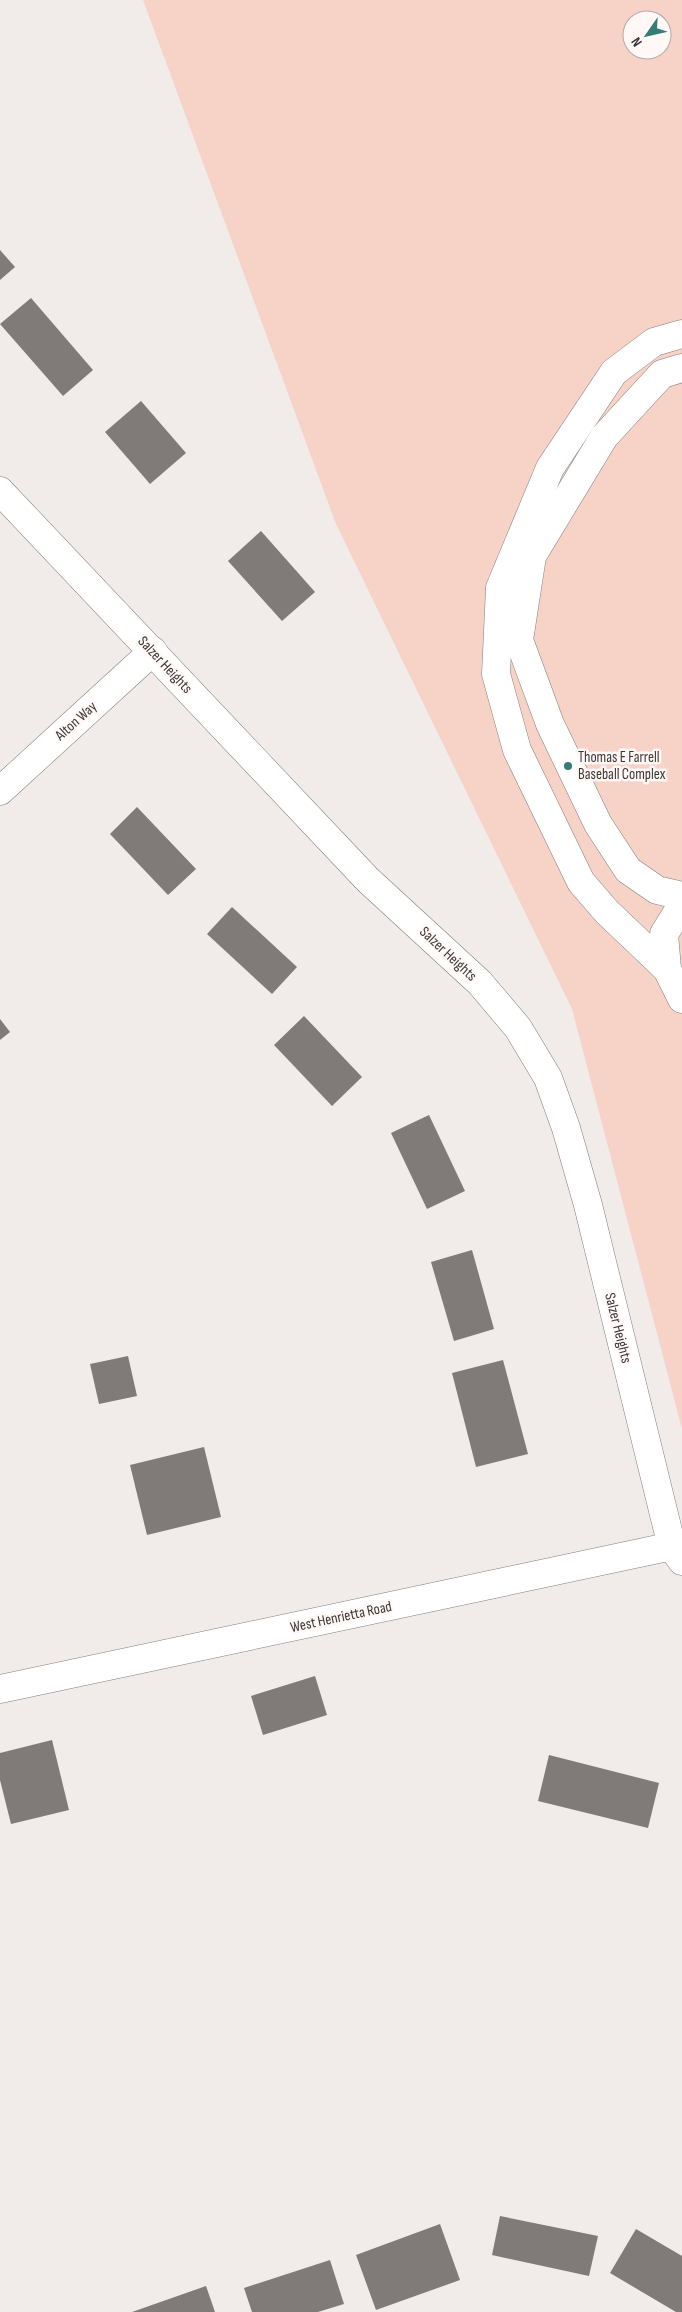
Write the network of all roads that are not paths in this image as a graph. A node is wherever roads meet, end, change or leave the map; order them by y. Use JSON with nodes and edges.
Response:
{"nodes":[{"id":1,"x":682,"y":334,"type":"edge"},
{"id":2,"x":682,"y":368,"type":"edge"},
{"id":3,"x":0,"y":491,"type":"edge"},
{"id":4,"x":153,"y":651,"type":"junction"},
{"id":5,"x":0,"y":790,"type":"edge"},
{"id":6,"x":682,"y":896,"type":"edge"},
{"id":7,"x":682,"y":905,"type":"edge"},
{"id":8,"x":667,"y":969,"type":"junction"},
{"id":9,"x":682,"y":999,"type":"edge"},
{"id":10,"x":679,"y":1550,"type":"edge"},
{"id":11,"x":0,"y":1688,"type":"edge"}],
"edges":[{"from":1,"to":8,"type":"street"},
{"from":2,"to":6,"type":"street"},
{"from":3,"to":4,"type":"street","name":"Salzer Heights"},
{"from":4,"to":5,"type":"street","name":"Alton Way"},
{"from":4,"to":10,"type":"street","name":"Salzer Heights"},
{"from":7,"to":8,"type":"street"},
{"from":8,"to":9,"type":"street"},
{"from":10,"to":11,"type":"street","name":"West Henrietta Road"}]}
